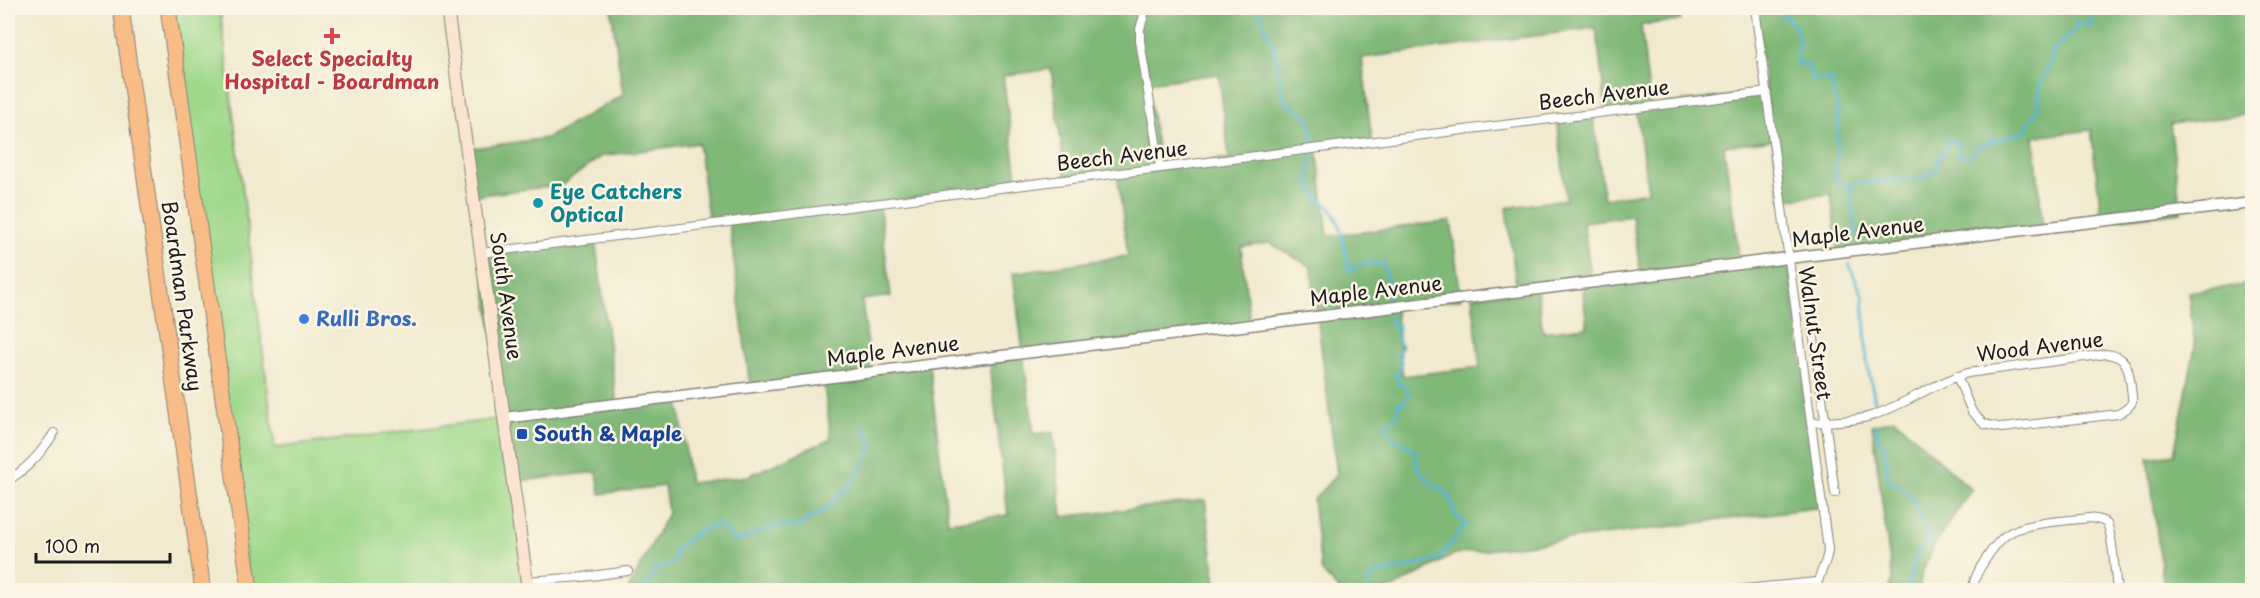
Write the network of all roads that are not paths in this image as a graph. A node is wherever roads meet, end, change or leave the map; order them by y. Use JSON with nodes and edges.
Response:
{"nodes":[{"id":1,"x":121,"y":8,"type":"edge"},
{"id":2,"x":168,"y":8,"type":"edge"},
{"id":3,"x":447,"y":8,"type":"edge"},
{"id":4,"x":1146,"y":8,"type":"edge"},
{"id":5,"x":1755,"y":8,"type":"edge"},
{"id":6,"x":1767,"y":92,"type":"junction"},
{"id":7,"x":1160,"y":167,"type":"junction"},
{"id":8,"x":2253,"y":203,"type":"edge"},
{"id":9,"x":481,"y":253,"type":"junction"},
{"id":10,"x":1788,"y":258,"type":"junction"},
{"id":11,"x":1810,"y":309,"type":"dead end"},
{"id":12,"x":1957,"y":376,"type":"junction"},
{"id":13,"x":504,"y":418,"type":"junction"},
{"id":14,"x":1826,"y":422,"type":"junction"},
{"id":15,"x":1811,"y":423,"type":"junction"},
{"id":16,"x":54,"y":433,"type":"dead end"},
{"id":17,"x":8,"y":480,"type":"edge"},
{"id":18,"x":1835,"y":493,"type":"dead end"},
{"id":19,"x":628,"y":571,"type":"dead end"},
{"id":20,"x":527,"y":586,"type":"edge"},
{"id":21,"x":1817,"y":586,"type":"edge"},
{"id":22,"x":203,"y":591,"type":"edge"},
{"id":23,"x":250,"y":591,"type":"edge"},
{"id":24,"x":1735,"y":591,"type":"edge"},
{"id":25,"x":1973,"y":591,"type":"edge"},
{"id":26,"x":2116,"y":591,"type":"edge"}],
"edges":[{"from":1,"to":22,"type":"highway","name":"Boardman Parkway"},
{"from":2,"to":23,"type":"highway","name":"Boardman Parkway"},
{"from":3,"to":9,"type":"main road","name":"South Avenue"},
{"from":4,"to":7,"type":"street"},
{"from":5,"to":6,"type":"street","name":"Walnut Street"},
{"from":6,"to":7,"type":"street","name":"Beech Avenue"},
{"from":6,"to":10,"type":"street","name":"Walnut Street"},
{"from":7,"to":9,"type":"street","name":"Beech Avenue"},
{"from":8,"to":10,"type":"street","name":"Maple Avenue"},
{"from":9,"to":13,"type":"main road","name":"South Avenue"},
{"from":10,"to":13,"type":"street","name":"Maple Avenue"},
{"from":10,"to":15,"type":"street","name":"Walnut Street"},
{"from":11,"to":14,"type":"street"},
{"from":12,"to":12,"type":"street","name":"Wood Avenue"},
{"from":12,"to":14,"type":"street","name":"Wood Avenue"},
{"from":13,"to":20,"type":"main road","name":"South Avenue"},
{"from":14,"to":15,"type":"street","name":"Wood Avenue"},
{"from":14,"to":18,"type":"street"},
{"from":15,"to":21,"type":"street","name":"Walnut Street"},
{"from":16,"to":17,"type":"street"},
{"from":19,"to":20,"type":"street"},
{"from":21,"to":24,"type":"street"},
{"from":25,"to":26,"type":"street"}]}
